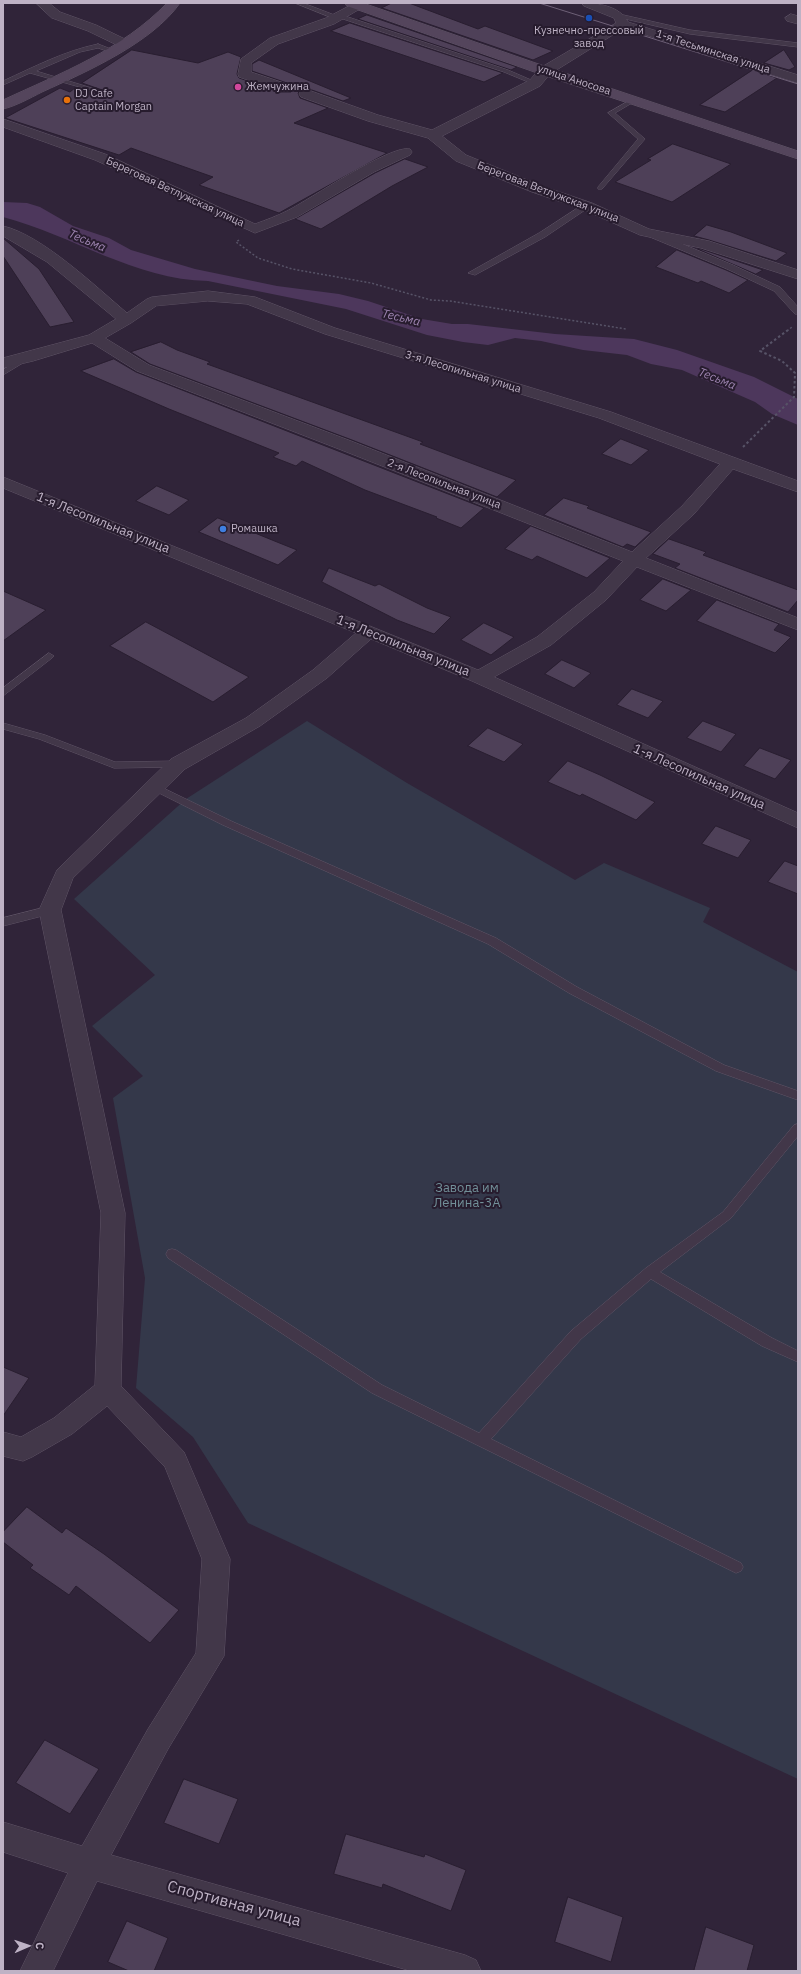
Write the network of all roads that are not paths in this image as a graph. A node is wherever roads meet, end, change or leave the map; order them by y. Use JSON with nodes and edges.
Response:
{"nodes":[{"id":1,"x":42,"y":3,"type":"edge"},
{"id":2,"x":174,"y":3,"type":"edge"},
{"id":3,"x":298,"y":3,"type":"edge"},
{"id":4,"x":588,"y":3,"type":"edge"},
{"id":5,"x":355,"y":5,"type":"edge"},
{"id":6,"x":339,"y":17,"type":"junction"},
{"id":7,"x":621,"y":20,"type":"junction"},
{"id":8,"x":125,"y":44,"type":"junction"},
{"id":9,"x":798,"y":45,"type":"edge"},
{"id":10,"x":113,"y":51,"type":"junction"},
{"id":11,"x":29,"y":70,"type":"junction"},
{"id":12,"x":545,"y":71,"type":"junction"},
{"id":13,"x":57,"y":79,"type":"junction"},
{"id":14,"x":798,"y":79,"type":"edge"},
{"id":15,"x":3,"y":83,"type":"edge"},
{"id":16,"x":535,"y":83,"type":"junction"},
{"id":17,"x":285,"y":88,"type":"dead end"},
{"id":18,"x":106,"y":94,"type":"dead end"},
{"id":19,"x":306,"y":94,"type":"dead end"},
{"id":20,"x":634,"y":100,"type":"junction"},
{"id":21,"x":3,"y":105,"type":"edge"},
{"id":22,"x":3,"y":123,"type":"edge"},
{"id":23,"x":433,"y":135,"type":"junction"},
{"id":24,"x":405,"y":152,"type":"dead end"},
{"id":25,"x":798,"y":155,"type":"edge"},
{"id":26,"x":600,"y":188,"type":"dead end"},
{"id":27,"x":587,"y":206,"type":"junction"},
{"id":28,"x":3,"y":230,"type":"edge"},
{"id":29,"x":645,"y":232,"type":"junction"},
{"id":30,"x":472,"y":273,"type":"dead end"},
{"id":31,"x":798,"y":275,"type":"edge"},
{"id":32,"x":798,"y":312,"type":"edge"},
{"id":33,"x":126,"y":320,"type":"junction"},
{"id":34,"x":94,"y":338,"type":"junction"},
{"id":35,"x":27,"y":358,"type":"junction"},
{"id":36,"x":3,"y":363,"type":"edge"},
{"id":37,"x":3,"y":373,"type":"edge"},
{"id":38,"x":731,"y":461,"type":"junction"},
{"id":39,"x":3,"y":482,"type":"edge"},
{"id":40,"x":798,"y":487,"type":"edge"},
{"id":41,"x":635,"y":559,"type":"junction"},
{"id":42,"x":798,"y":624,"type":"edge"},
{"id":43,"x":368,"y":632,"type":"junction"},
{"id":44,"x":49,"y":656,"type":"dead end"},
{"id":45,"x":480,"y":677,"type":"junction"},
{"id":46,"x":3,"y":693,"type":"edge"},
{"id":47,"x":3,"y":726,"type":"edge"},
{"id":48,"x":178,"y":764,"type":"junction"},
{"id":49,"x":155,"y":787,"type":"junction"},
{"id":50,"x":798,"y":821,"type":"edge"},
{"id":51,"x":50,"y":910,"type":"junction"},
{"id":52,"x":3,"y":922,"type":"edge"},
{"id":53,"x":798,"y":1096,"type":"edge"},
{"id":54,"x":798,"y":1128,"type":"edge"},
{"id":55,"x":172,"y":1254,"type":"dead end"},
{"id":56,"x":650,"y":1272,"type":"junction"},
{"id":57,"x":798,"y":1357,"type":"edge"},
{"id":58,"x":108,"y":1390,"type":"junction"},
{"id":59,"x":481,"y":1441,"type":"junction"},
{"id":60,"x":3,"y":1444,"type":"edge"},
{"id":61,"x":736,"y":1567,"type":"dead end"},
{"id":62,"x":3,"y":1837,"type":"edge"},
{"id":63,"x":88,"y":1864,"type":"junction"},
{"id":64,"x":36,"y":1971,"type":"edge"},
{"id":65,"x":465,"y":1971,"type":"edge"}],
"edges":[{"from":1,"to":8,"type":"street"},
{"from":2,"to":8,"type":"main road"},
{"from":3,"to":6,"type":"lane"},
{"from":4,"to":7,"type":"street","name":"1-я Тесьминская улица"},
{"from":5,"to":6,"type":"street"},
{"from":5,"to":12,"type":"main road","name":"улица Аносова"},
{"from":6,"to":16,"type":"lane"},
{"from":6,"to":17,"type":"street"},
{"from":7,"to":9,"type":"lane"},
{"from":7,"to":12,"type":"street"},
{"from":7,"to":14,"type":"street","name":"1-я Тесьминская улица"},
{"from":8,"to":10,"type":"main road"},
{"from":10,"to":11,"type":"lane"},
{"from":10,"to":13,"type":"main road"},
{"from":11,"to":13,"type":"lane"},
{"from":11,"to":15,"type":"lane"},
{"from":12,"to":16,"type":"street"},
{"from":12,"to":20,"type":"main road","name":"улица Аносова"},
{"from":13,"to":18,"type":"lane"},
{"from":13,"to":21,"type":"main road"},
{"from":16,"to":23,"type":"street"},
{"from":19,"to":23,"type":"street","name":"Береговая Ветлужская улица"},
{"from":20,"to":25,"type":"main road","name":"улица Аносова"},
{"from":20,"to":26,"type":"lane"},
{"from":22,"to":24,"type":"street","name":"Береговая Ветлужская улица"},
{"from":23,"to":27,"type":"street","name":"Береговая Ветлужская улица"},
{"from":27,"to":29,"type":"street","name":"Береговая Ветлужская улица"},
{"from":27,"to":30,"type":"lane"},
{"from":28,"to":33,"type":"street"},
{"from":29,"to":31,"type":"street","name":"Береговая Ветлужская улица"},
{"from":29,"to":32,"type":"lane"},
{"from":33,"to":34,"type":"street","name":"3-я Лесопильная улица"},
{"from":33,"to":38,"type":"street","name":"3-я Лесопильная улица"},
{"from":34,"to":35,"type":"street","name":"3-я Лесопильная улица"},
{"from":34,"to":41,"type":"street","name":"2-я Лесопильная улица"},
{"from":35,"to":36,"type":"street","name":"3-я Лесопильная улица"},
{"from":35,"to":37,"type":"lane"},
{"from":38,"to":40,"type":"street","name":"3-я Лесопильная улица"},
{"from":38,"to":41,"type":"street"},
{"from":39,"to":43,"type":"street","name":"1-я Лесопильная улица"},
{"from":41,"to":42,"type":"street","name":"2-я Лесопильная улица"},
{"from":41,"to":45,"type":"street"},
{"from":43,"to":45,"type":"street","name":"1-я Лесопильная улица"},
{"from":43,"to":48,"type":"street"},
{"from":44,"to":46,"type":"lane"},
{"from":45,"to":50,"type":"street","name":"1-я Лесопильная улица"},
{"from":47,"to":48,"type":"lane"},
{"from":48,"to":49,"type":"street"},
{"from":49,"to":51,"type":"street"},
{"from":49,"to":53,"type":"lane"},
{"from":51,"to":52,"type":"lane"},
{"from":51,"to":58,"type":"street"},
{"from":54,"to":56,"type":"lane"},
{"from":55,"to":59,"type":"lane"},
{"from":56,"to":57,"type":"lane"},
{"from":56,"to":59,"type":"lane"},
{"from":58,"to":60,"type":"street"},
{"from":58,"to":63,"type":"street"},
{"from":59,"to":61,"type":"lane"},
{"from":62,"to":63,"type":"street","name":"Спортивная улица"},
{"from":63,"to":64,"type":"street"},
{"from":63,"to":65,"type":"street","name":"Спортивная улица"}]}
